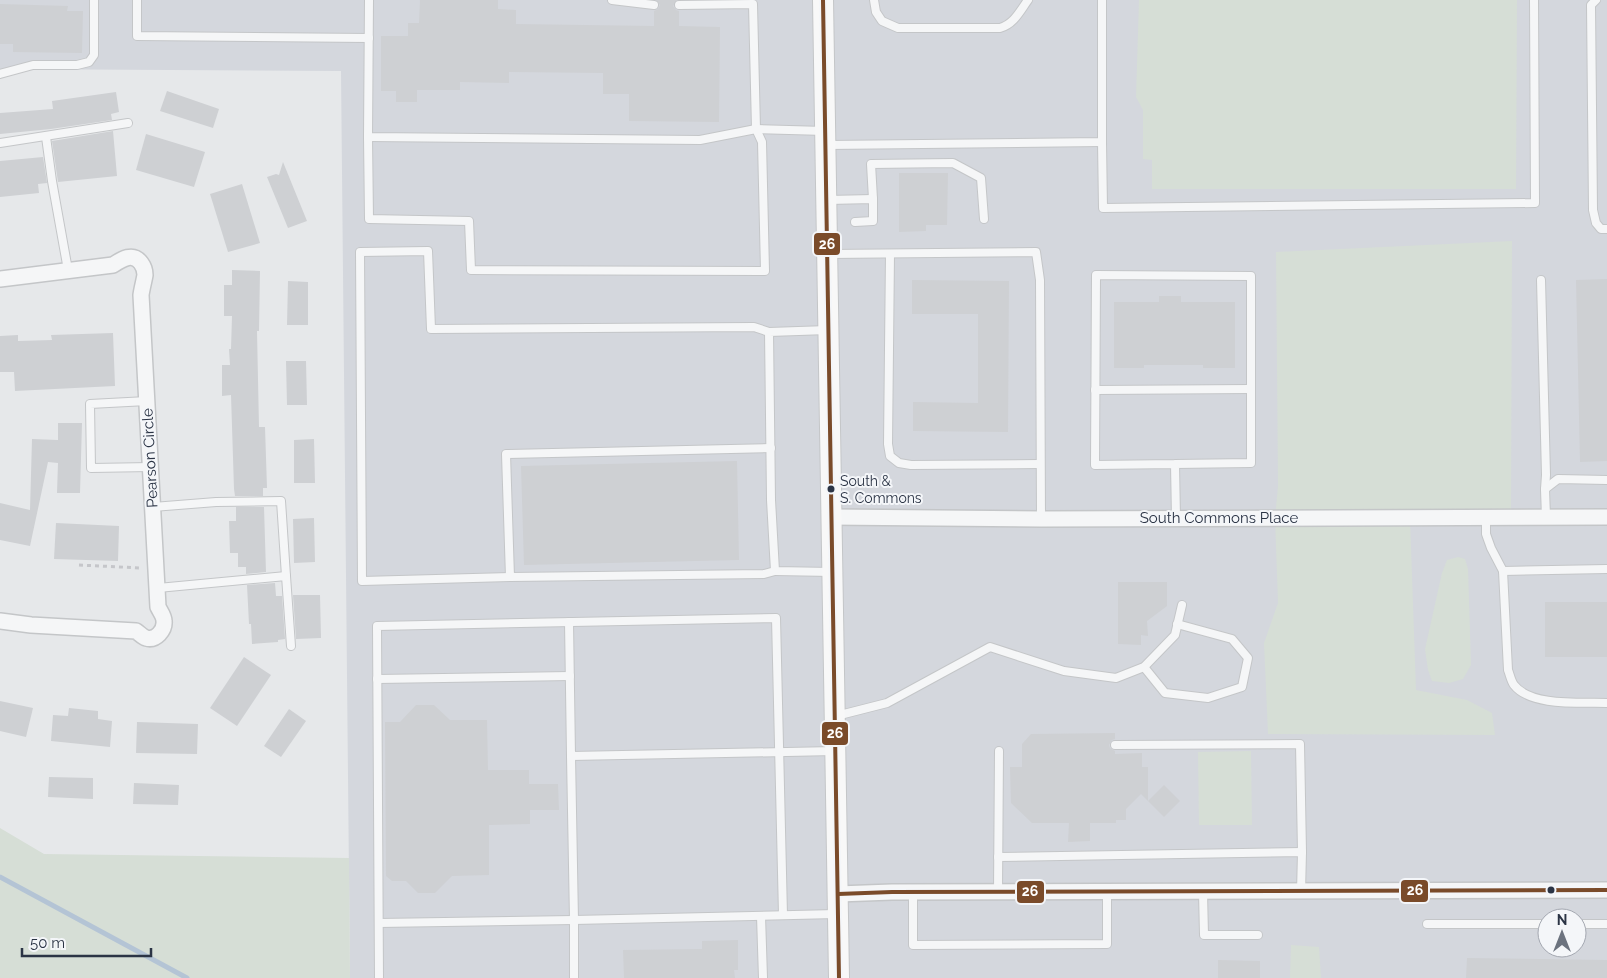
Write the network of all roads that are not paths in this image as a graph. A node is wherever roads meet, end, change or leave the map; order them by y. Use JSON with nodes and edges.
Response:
{"nodes":[{"id":1,"x":94,"y":0,"type":"edge"},
{"id":2,"x":137,"y":0,"type":"edge"},
{"id":3,"x":369,"y":0,"type":"edge"},
{"id":4,"x":612,"y":0,"type":"edge"},
{"id":5,"x":823,"y":0,"type":"edge"},
{"id":6,"x":874,"y":0,"type":"edge"},
{"id":7,"x":1028,"y":0,"type":"edge"},
{"id":8,"x":1102,"y":0,"type":"edge"},
{"id":9,"x":1534,"y":0,"type":"edge"},
{"id":10,"x":1596,"y":0,"type":"edge"},
{"id":11,"x":654,"y":5,"type":"dead end"},
{"id":12,"x":680,"y":5,"type":"dead end"},
{"id":13,"x":369,"y":38,"type":"junction"},
{"id":14,"x":0,"y":74,"type":"edge"},
{"id":15,"x":128,"y":124,"type":"dead end"},
{"id":16,"x":756,"y":129,"type":"junction"},
{"id":17,"x":46,"y":137,"type":"junction"},
{"id":18,"x":368,"y":137,"type":"junction"},
{"id":19,"x":825,"y":138,"type":"junction"},
{"id":20,"x":1102,"y":142,"type":"junction"},
{"id":21,"x":0,"y":144,"type":"edge"},
{"id":22,"x":873,"y":199,"type":"junction"},
{"id":23,"x":826,"y":200,"type":"junction"},
{"id":24,"x":984,"y":219,"type":"dead end"},
{"id":25,"x":854,"y":222,"type":"dead end"},
{"id":26,"x":1607,"y":229,"type":"edge"},
{"id":27,"x":827,"y":254,"type":"junction"},
{"id":28,"x":890,"y":254,"type":"junction"},
{"id":29,"x":68,"y":270,"type":"junction"},
{"id":30,"x":0,"y":278,"type":"edge"},
{"id":31,"x":1541,"y":280,"type":"dead end"},
{"id":32,"x":828,"y":330,"type":"junction"},
{"id":33,"x":769,"y":332,"type":"junction"},
{"id":34,"x":1251,"y":389,"type":"junction"},
{"id":35,"x":1095,"y":390,"type":"junction"},
{"id":36,"x":147,"y":401,"type":"junction"},
{"id":37,"x":771,"y":448,"type":"junction"},
{"id":38,"x":1040,"y":464,"type":"junction"},
{"id":39,"x":1175,"y":464,"type":"junction"},
{"id":40,"x":151,"y":467,"type":"junction"},
{"id":41,"x":1607,"y":480,"type":"edge"},
{"id":42,"x":1545,"y":489,"type":"junction"},
{"id":43,"x":153,"y":507,"type":"junction"},
{"id":44,"x":831,"y":517,"type":"junction"},
{"id":45,"x":1486,"y":517,"type":"junction"},
{"id":46,"x":1546,"y":517,"type":"junction"},
{"id":47,"x":1607,"y":517,"type":"edge"},
{"id":48,"x":1176,"y":518,"type":"junction"},
{"id":49,"x":1041,"y":519,"type":"junction"},
{"id":50,"x":1607,"y":569,"type":"edge"},
{"id":51,"x":775,"y":571,"type":"junction"},
{"id":52,"x":1503,"y":571,"type":"junction"},
{"id":53,"x":832,"y":572,"type":"junction"},
{"id":54,"x":286,"y":576,"type":"junction"},
{"id":55,"x":510,"y":578,"type":"junction"},
{"id":56,"x":158,"y":588,"type":"junction"},
{"id":57,"x":1182,"y":605,"type":"dead end"},
{"id":58,"x":0,"y":621,"type":"edge"},
{"id":59,"x":569,"y":622,"type":"junction"},
{"id":60,"x":1177,"y":624,"type":"junction"},
{"id":61,"x":291,"y":646,"type":"dead end"},
{"id":62,"x":1144,"y":668,"type":"junction"},
{"id":63,"x":570,"y":676,"type":"junction"},
{"id":64,"x":377,"y":679,"type":"junction"},
{"id":65,"x":1607,"y":703,"type":"edge"},
{"id":66,"x":834,"y":717,"type":"junction"},
{"id":67,"x":1115,"y":745,"type":"dead end"},
{"id":68,"x":779,"y":751,"type":"junction"},
{"id":69,"x":835,"y":751,"type":"junction"},
{"id":70,"x":999,"y":751,"type":"dead end"},
{"id":71,"x":571,"y":756,"type":"junction"},
{"id":72,"x":1302,"y":852,"type":"junction"},
{"id":73,"x":998,"y":857,"type":"junction"},
{"id":74,"x":1607,"y":890,"type":"edge"},
{"id":75,"x":913,"y":892,"type":"junction"},
{"id":76,"x":998,"y":892,"type":"junction"},
{"id":77,"x":1107,"y":892,"type":"junction"},
{"id":78,"x":1203,"y":892,"type":"junction"},
{"id":79,"x":1301,"y":892,"type":"junction"},
{"id":80,"x":838,"y":894,"type":"junction"},
{"id":81,"x":838,"y":914,"type":"junction"},
{"id":82,"x":783,"y":915,"type":"junction"},
{"id":83,"x":761,"y":916,"type":"junction"},
{"id":84,"x":574,"y":920,"type":"junction"},
{"id":85,"x":379,"y":923,"type":"junction"},
{"id":86,"x":1427,"y":924,"type":"dead end"},
{"id":87,"x":1537,"y":924,"type":"edge"},
{"id":88,"x":1587,"y":924,"type":"edge"},
{"id":89,"x":1607,"y":924,"type":"edge"},
{"id":90,"x":1258,"y":935,"type":"dead end"},
{"id":91,"x":379,"y":978,"type":"edge"},
{"id":92,"x":574,"y":978,"type":"edge"},
{"id":93,"x":763,"y":978,"type":"edge"},
{"id":94,"x":839,"y":978,"type":"edge"}],
"edges":[{"from":1,"to":14,"type":"lane"},
{"from":2,"to":13,"type":"lane"},
{"from":3,"to":13,"type":"lane"},
{"from":4,"to":11,"type":"lane"},
{"from":5,"to":19,"type":"main road"},
{"from":6,"to":7,"type":"lane"},
{"from":8,"to":20,"type":"lane"},
{"from":9,"to":20,"type":"lane"},
{"from":10,"to":26,"type":"lane"},
{"from":12,"to":16,"type":"lane"},
{"from":13,"to":18,"type":"lane"},
{"from":15,"to":17,"type":"lane"},
{"from":16,"to":18,"type":"lane"},
{"from":16,"to":18,"type":"lane"},
{"from":16,"to":19,"type":"lane"},
{"from":17,"to":21,"type":"lane"},
{"from":17,"to":29,"type":"lane"},
{"from":19,"to":20,"type":"lane"},
{"from":19,"to":23,"type":"main road"},
{"from":22,"to":23,"type":"lane"},
{"from":22,"to":24,"type":"lane"},
{"from":22,"to":25,"type":"lane"},
{"from":23,"to":27,"type":"main road"},
{"from":27,"to":28,"type":"lane"},
{"from":27,"to":32,"type":"main road"},
{"from":28,"to":38,"type":"lane"},
{"from":28,"to":38,"type":"lane"},
{"from":29,"to":30,"type":"street","name":"Pearson Circle"},
{"from":29,"to":36,"type":"street","name":"Pearson Circle"},
{"from":31,"to":42,"type":"lane"},
{"from":32,"to":33,"type":"lane"},
{"from":32,"to":44,"type":"main road"},
{"from":33,"to":37,"type":"lane"},
{"from":33,"to":55,"type":"lane"},
{"from":34,"to":35,"type":"lane"},
{"from":34,"to":35,"type":"lane"},
{"from":34,"to":39,"type":"lane"},
{"from":35,"to":39,"type":"lane"},
{"from":36,"to":40,"type":"street","name":"Pearson Circle"},
{"from":36,"to":40,"type":"lane"},
{"from":37,"to":51,"type":"lane"},
{"from":37,"to":55,"type":"lane"},
{"from":38,"to":49,"type":"lane"},
{"from":39,"to":48,"type":"lane"},
{"from":40,"to":43,"type":"street","name":"Pearson Circle"},
{"from":41,"to":42,"type":"lane"},
{"from":42,"to":46,"type":"lane"},
{"from":43,"to":54,"type":"lane"},
{"from":43,"to":56,"type":"street","name":"Pearson Circle"},
{"from":44,"to":49,"type":"street","name":"South Commons Place"},
{"from":44,"to":53,"type":"main road"},
{"from":45,"to":46,"type":"street","name":"South Commons Place"},
{"from":45,"to":48,"type":"street","name":"South Commons Place"},
{"from":45,"to":52,"type":"lane"},
{"from":46,"to":47,"type":"street","name":"South Commons Place"},
{"from":48,"to":49,"type":"street","name":"South Commons Place"},
{"from":50,"to":52,"type":"lane"},
{"from":51,"to":53,"type":"lane"},
{"from":51,"to":55,"type":"lane"},
{"from":52,"to":65,"type":"lane"},
{"from":53,"to":66,"type":"main road"},
{"from":54,"to":56,"type":"lane"},
{"from":54,"to":61,"type":"lane"},
{"from":56,"to":58,"type":"street","name":"Pearson Circle"},
{"from":57,"to":60,"type":"lane"},
{"from":59,"to":63,"type":"lane"},
{"from":59,"to":64,"type":"lane"},
{"from":59,"to":68,"type":"lane"},
{"from":60,"to":62,"type":"lane"},
{"from":60,"to":62,"type":"lane"},
{"from":62,"to":66,"type":"lane"},
{"from":63,"to":64,"type":"lane"},
{"from":63,"to":71,"type":"lane"},
{"from":64,"to":85,"type":"lane"},
{"from":66,"to":69,"type":"main road"},
{"from":67,"to":72,"type":"lane"},
{"from":68,"to":69,"type":"lane"},
{"from":68,"to":71,"type":"lane"},
{"from":68,"to":82,"type":"lane"},
{"from":69,"to":80,"type":"main road"},
{"from":70,"to":73,"type":"lane"},
{"from":71,"to":84,"type":"lane"},
{"from":72,"to":73,"type":"lane"},
{"from":72,"to":79,"type":"lane"},
{"from":73,"to":76,"type":"lane"},
{"from":74,"to":79,"type":"street"},
{"from":75,"to":76,"type":"street"},
{"from":75,"to":77,"type":"lane"},
{"from":75,"to":80,"type":"street"},
{"from":76,"to":77,"type":"street"},
{"from":77,"to":78,"type":"street"},
{"from":78,"to":79,"type":"street"},
{"from":78,"to":90,"type":"lane"},
{"from":80,"to":81,"type":"main road"},
{"from":81,"to":82,"type":"lane"},
{"from":81,"to":94,"type":"main road"},
{"from":82,"to":83,"type":"lane"},
{"from":83,"to":84,"type":"lane"},
{"from":83,"to":93,"type":"lane"},
{"from":84,"to":85,"type":"lane"},
{"from":84,"to":92,"type":"lane"},
{"from":85,"to":91,"type":"lane"},
{"from":86,"to":87,"type":"lane"},
{"from":88,"to":89,"type":"lane"}]}
